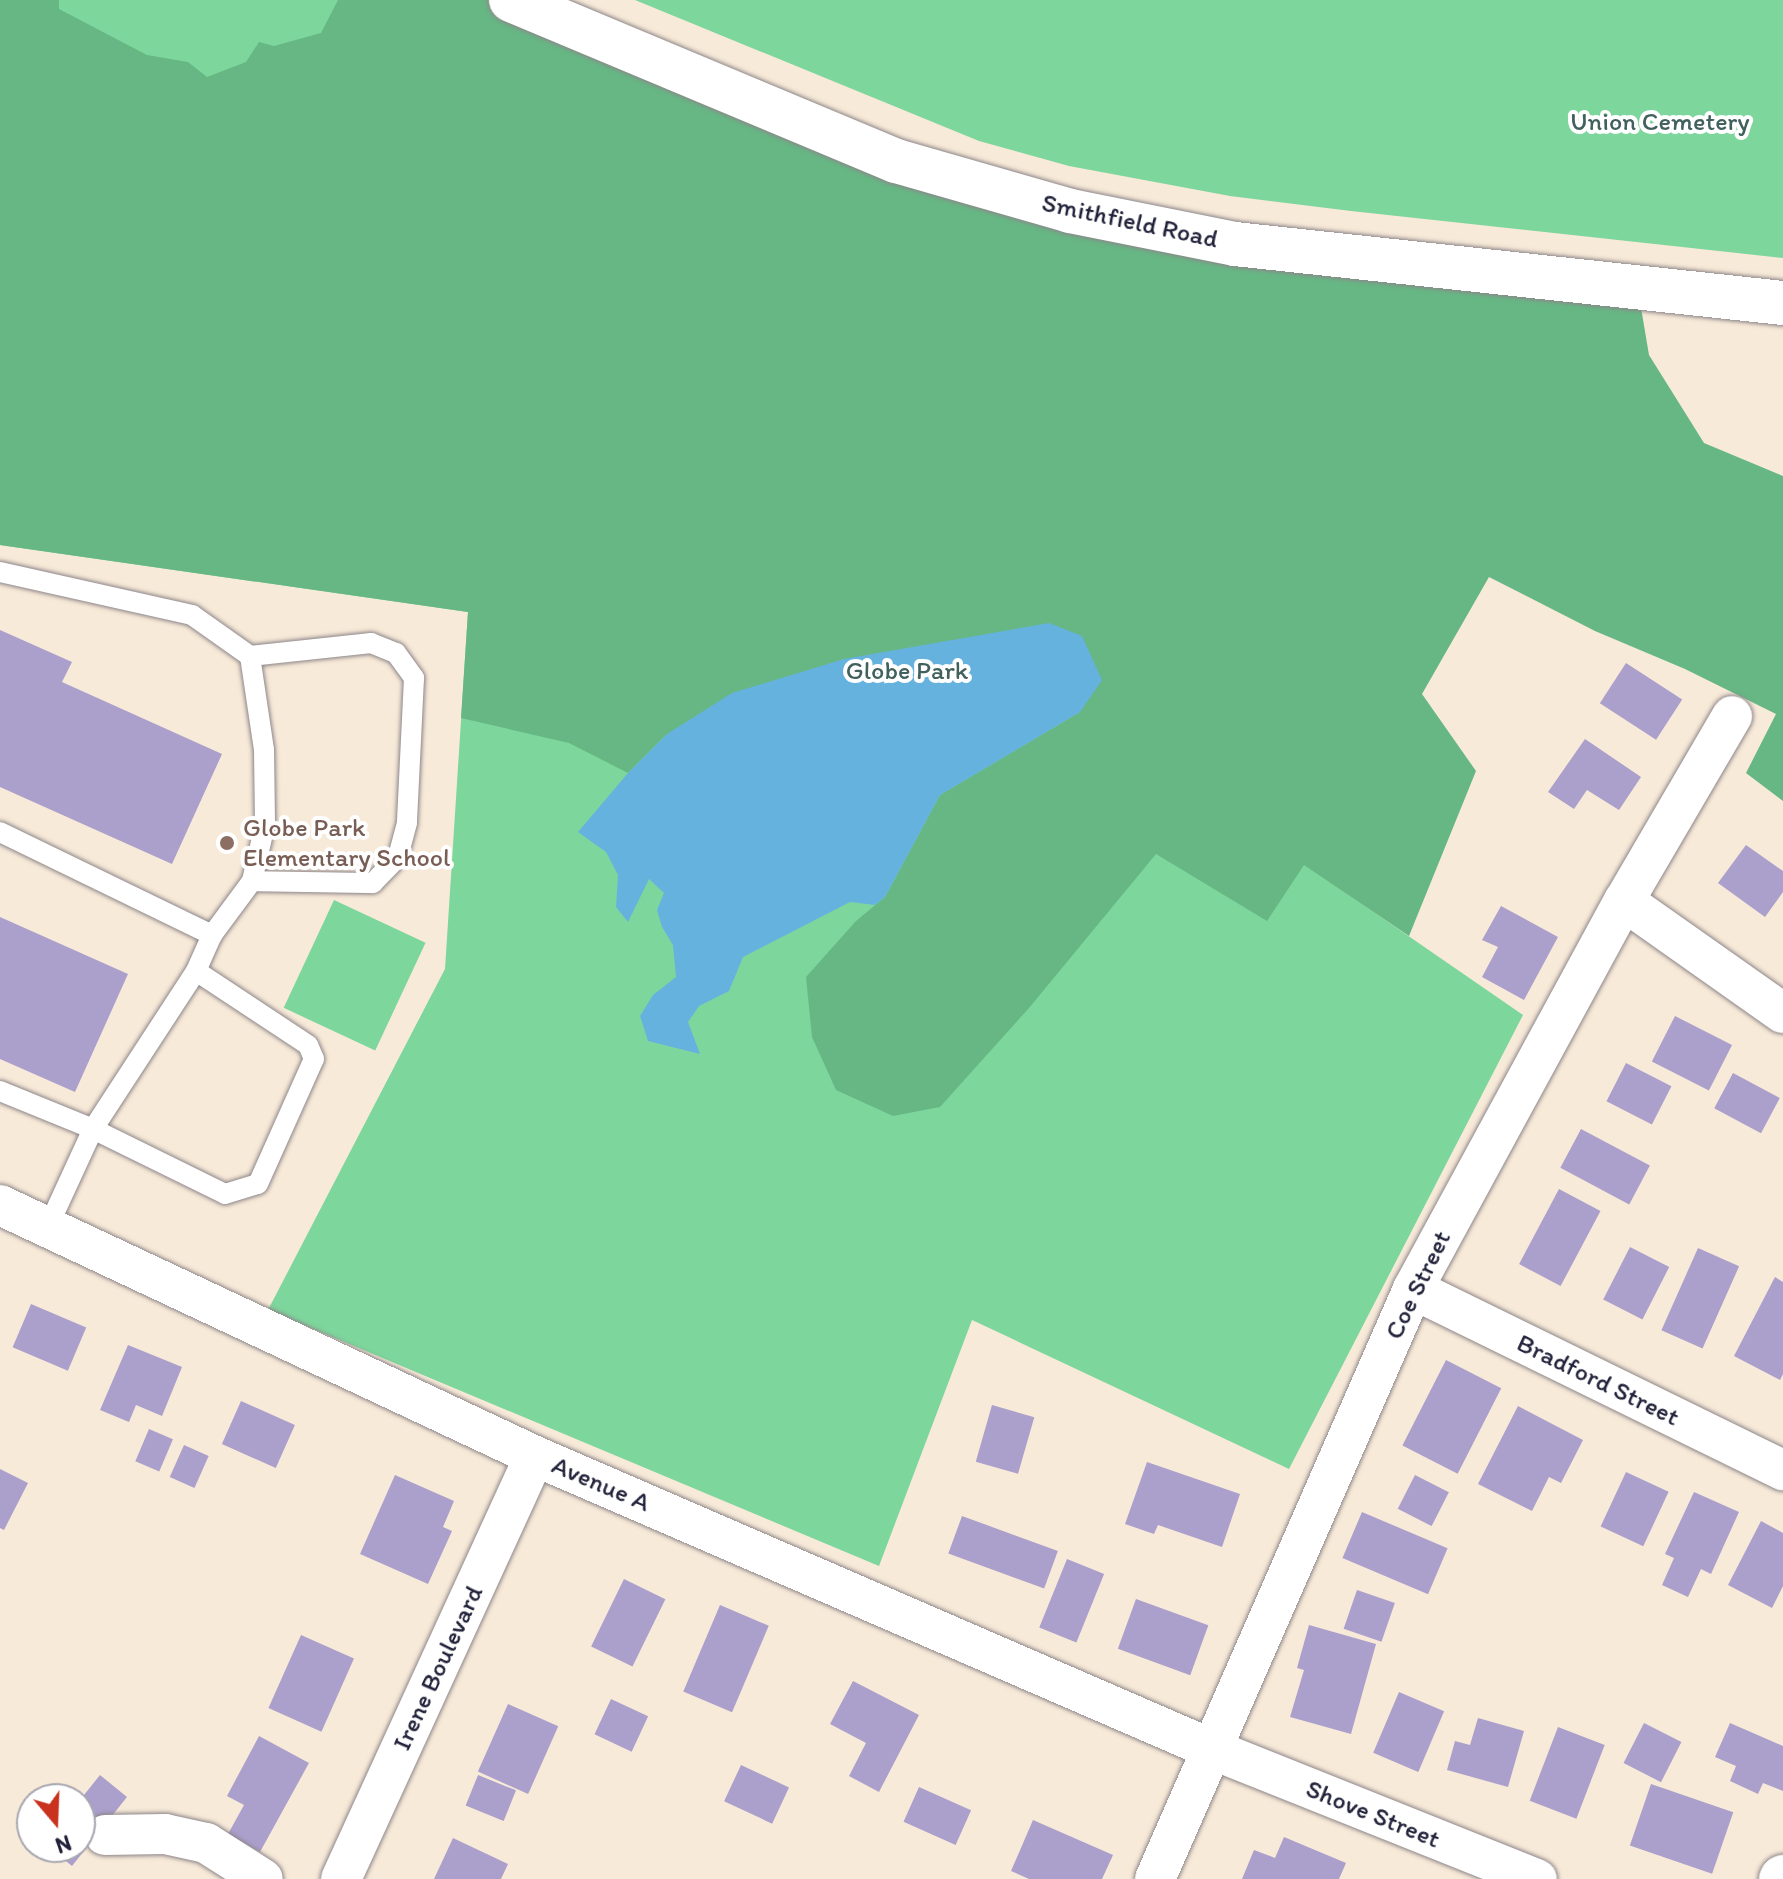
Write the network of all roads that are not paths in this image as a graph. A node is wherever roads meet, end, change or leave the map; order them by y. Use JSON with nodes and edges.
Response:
{"nodes":[{"id":1,"x":511,"y":0,"type":"edge"},
{"id":2,"x":1783,"y":303,"type":"edge"},
{"id":3,"x":0,"y":572,"type":"edge"},
{"id":4,"x":250,"y":656,"type":"junction"},
{"id":5,"x":1732,"y":716,"type":"dead end"},
{"id":6,"x":0,"y":832,"type":"edge"},
{"id":7,"x":252,"y":881,"type":"junction"},
{"id":8,"x":1624,"y":901,"type":"junction"},
{"id":9,"x":212,"y":935,"type":"junction"},
{"id":10,"x":196,"y":971,"type":"junction"},
{"id":11,"x":1783,"y":1013,"type":"edge"},
{"id":12,"x":0,"y":1091,"type":"edge"},
{"id":13,"x":93,"y":1129,"type":"junction"},
{"id":14,"x":0,"y":1205,"type":"edge"},
{"id":15,"x":48,"y":1227,"type":"junction"},
{"id":16,"x":1413,"y":1289,"type":"junction"},
{"id":17,"x":535,"y":1456,"type":"junction"},
{"id":18,"x":1783,"y":1470,"type":"edge"},
{"id":19,"x":1209,"y":1748,"type":"junction"},
{"id":20,"x":105,"y":1835,"type":"dead end"},
{"id":21,"x":263,"y":1879,"type":"edge"},
{"id":22,"x":341,"y":1879,"type":"edge"},
{"id":23,"x":1155,"y":1879,"type":"edge"},
{"id":24,"x":1537,"y":1879,"type":"edge"}],
"edges":[{"from":1,"to":2,"type":"main road","name":"Smithfield Road"},
{"from":3,"to":4,"type":"lane"},
{"from":4,"to":7,"type":"lane"},
{"from":4,"to":7,"type":"lane"},
{"from":5,"to":8,"type":"street","name":"Coe Street"},
{"from":6,"to":9,"type":"lane"},
{"from":7,"to":9,"type":"lane"},
{"from":8,"to":11,"type":"street"},
{"from":8,"to":16,"type":"street","name":"Coe Street"},
{"from":9,"to":10,"type":"lane"},
{"from":10,"to":13,"type":"lane"},
{"from":10,"to":13,"type":"lane"},
{"from":12,"to":13,"type":"lane"},
{"from":13,"to":15,"type":"lane"},
{"from":14,"to":15,"type":"street","name":"Avenue A"},
{"from":15,"to":17,"type":"street","name":"Avenue A"},
{"from":16,"to":18,"type":"street","name":"Bradford Street"},
{"from":16,"to":19,"type":"street","name":"Coe Street"},
{"from":17,"to":19,"type":"street","name":"Avenue A"},
{"from":17,"to":22,"type":"street","name":"Irene Boulevard"},
{"from":19,"to":23,"type":"street","name":"Coe Street"},
{"from":19,"to":24,"type":"street","name":"Shove Street"},
{"from":20,"to":21,"type":"street"}]}
